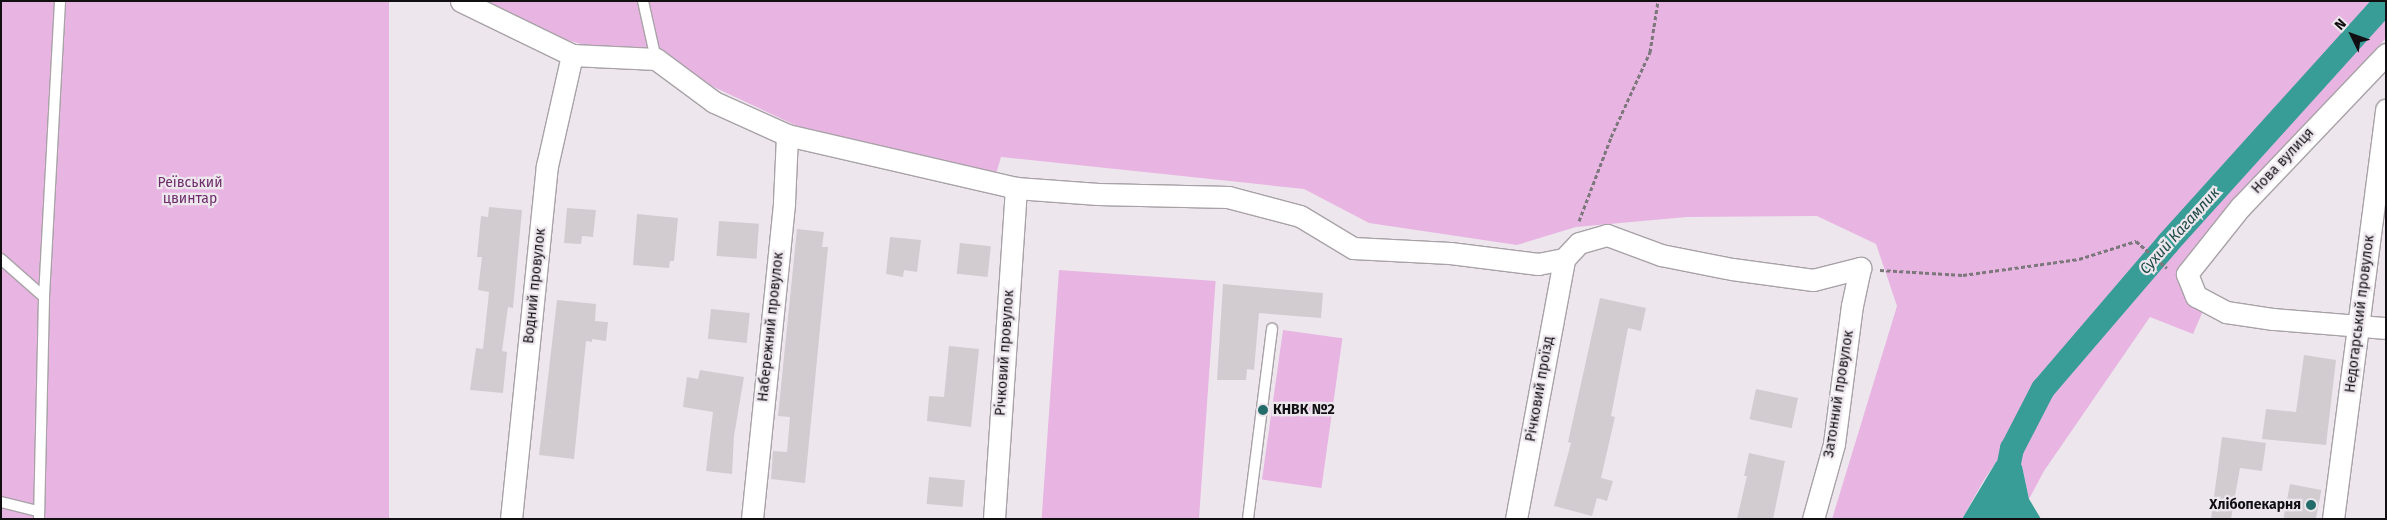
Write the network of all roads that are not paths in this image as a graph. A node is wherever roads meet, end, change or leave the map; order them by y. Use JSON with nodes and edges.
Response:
{"nodes":[{"id":1,"x":60,"y":1,"type":"edge"},
{"id":2,"x":462,"y":1,"type":"edge"},
{"id":3,"x":643,"y":1,"type":"edge"},
{"id":4,"x":2386,"y":54,"type":"edge"},
{"id":5,"x":572,"y":55,"type":"junction"},
{"id":6,"x":656,"y":59,"type":"junction"},
{"id":7,"x":2386,"y":109,"type":"edge"},
{"id":8,"x":787,"y":135,"type":"junction"},
{"id":9,"x":1016,"y":188,"type":"junction"},
{"id":10,"x":1564,"y":259,"type":"junction"},
{"id":11,"x":1,"y":260,"type":"edge"},
{"id":12,"x":44,"y":296,"type":"junction"},
{"id":13,"x":2359,"y":324,"type":"junction"},
{"id":14,"x":2386,"y":328,"type":"edge"},
{"id":15,"x":1272,"y":329,"type":"dead end"},
{"id":16,"x":1,"y":502,"type":"edge"},
{"id":17,"x":38,"y":515,"type":"edge"},
{"id":18,"x":511,"y":519,"type":"edge"},
{"id":19,"x":752,"y":519,"type":"edge"},
{"id":20,"x":994,"y":519,"type":"edge"},
{"id":21,"x":1248,"y":519,"type":"edge"},
{"id":22,"x":1516,"y":519,"type":"edge"},
{"id":23,"x":1813,"y":519,"type":"edge"},
{"id":24,"x":2333,"y":519,"type":"edge"}],
"edges":[{"from":1,"to":12,"type":"lane"},
{"from":2,"to":5,"type":"street"},
{"from":3,"to":6,"type":"lane"},
{"from":4,"to":13,"type":"street","name":"Нова вулиця"},
{"from":5,"to":6,"type":"street"},
{"from":5,"to":18,"type":"street","name":"Водний провулок"},
{"from":6,"to":8,"type":"street"},
{"from":7,"to":13,"type":"street","name":"Недогарський провулок"},
{"from":8,"to":9,"type":"street"},
{"from":8,"to":19,"type":"street","name":"Набережний провулок"},
{"from":9,"to":10,"type":"street"},
{"from":9,"to":20,"type":"street","name":"Річковий провулок"},
{"from":10,"to":22,"type":"street","name":"Річковий проїзд"},
{"from":10,"to":23,"type":"street","name":"Затонний провулок"},
{"from":11,"to":12,"type":"lane"},
{"from":12,"to":17,"type":"lane"},
{"from":13,"to":14,"type":"street"},
{"from":13,"to":24,"type":"street","name":"Недогарський провулок"},
{"from":15,"to":21,"type":"lane"},
{"from":16,"to":17,"type":"lane"}]}
